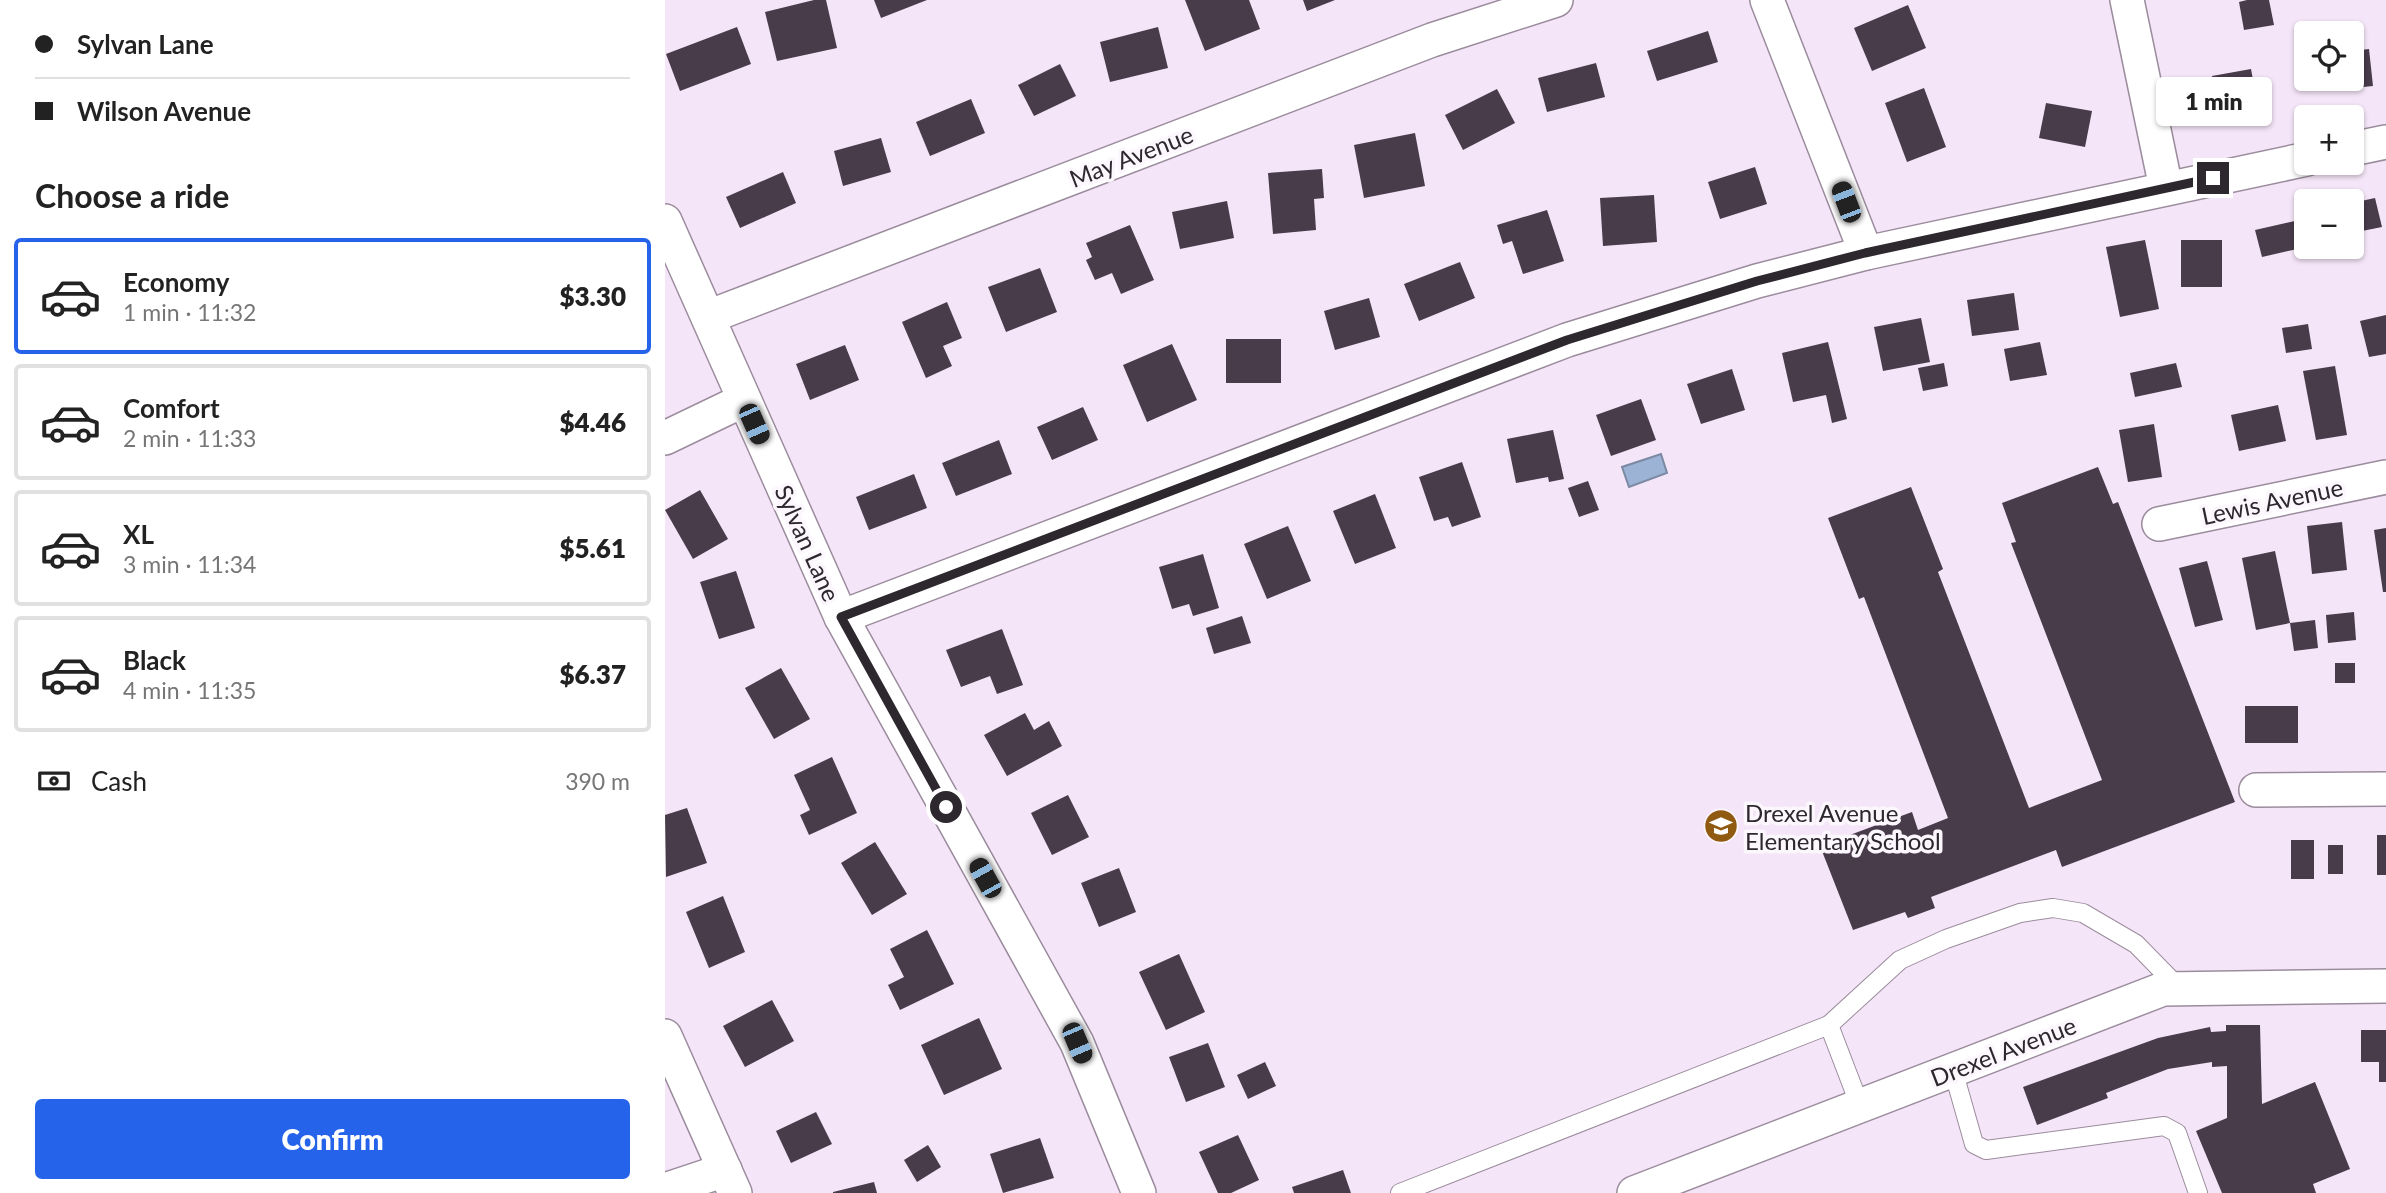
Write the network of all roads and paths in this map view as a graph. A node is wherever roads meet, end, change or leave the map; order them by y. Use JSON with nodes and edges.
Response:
{"nodes":[{"id":1,"x":1556,"y":0,"type":"edge"},
{"id":2,"x":1767,"y":0,"type":"edge"},
{"id":3,"x":2127,"y":0,"type":"edge"},
{"id":4,"x":2386,"y":142,"type":"edge"},
{"id":5,"x":2364,"y":147,"type":"edge"},
{"id":6,"x":2294,"y":162,"type":"edge"},
{"id":7,"x":2166,"y":188,"type":"junction"},
{"id":8,"x":665,"y":221,"type":"edge"},
{"id":9,"x":1865,"y":253,"type":"junction"},
{"id":10,"x":708,"y":317,"type":"junction"},
{"id":11,"x":744,"y":400,"type":"junction"},
{"id":12,"x":665,"y":438,"type":"edge"},
{"id":13,"x":2386,"y":477,"type":"edge"},
{"id":14,"x":2159,"y":524,"type":"dead end"},
{"id":15,"x":841,"y":617,"type":"junction"},
{"id":16,"x":2386,"y":789,"type":"edge"},
{"id":17,"x":2256,"y":790,"type":"dead end"},
{"id":18,"x":2386,"y":986,"type":"edge"},
{"id":19,"x":2180,"y":989,"type":"junction"},
{"id":20,"x":1829,"y":1025,"type":"junction"},
{"id":21,"x":665,"y":1036,"type":"edge"},
{"id":22,"x":1953,"y":1070,"type":"junction"},
{"id":23,"x":1860,"y":1106,"type":"junction"},
{"id":24,"x":730,"y":1181,"type":"edge"},
{"id":25,"x":665,"y":1190,"type":"edge"},
{"id":26,"x":1139,"y":1193,"type":"edge"},
{"id":27,"x":1400,"y":1193,"type":"edge"},
{"id":28,"x":1634,"y":1193,"type":"edge"},
{"id":29,"x":2198,"y":1193,"type":"edge"}],
"edges":[{"from":1,"to":10,"type":"street","name":"May Avenue"},
{"from":2,"to":9,"type":"street"},
{"from":3,"to":7,"type":"street"},
{"from":4,"to":5,"type":"street"},
{"from":6,"to":7,"type":"street"},
{"from":7,"to":9,"type":"street"},
{"from":8,"to":10,"type":"street","name":"Sylvan Lane"},
{"from":9,"to":15,"type":"street"},
{"from":10,"to":11,"type":"street","name":"Sylvan Lane"},
{"from":11,"to":12,"type":"street"},
{"from":11,"to":15,"type":"street","name":"Sylvan Lane"},
{"from":13,"to":14,"type":"street","name":"Lewis Avenue"},
{"from":15,"to":26,"type":"street","name":"Sylvan Lane"},
{"from":16,"to":17,"type":"street"},
{"from":18,"to":19,"type":"street","name":"Drexel Avenue"},
{"from":19,"to":20,"type":"lane"},
{"from":19,"to":22,"type":"street","name":"Drexel Avenue"},
{"from":20,"to":23,"type":"lane"},
{"from":20,"to":27,"type":"lane"},
{"from":21,"to":24,"type":"street"},
{"from":22,"to":23,"type":"street","name":"Drexel Avenue"},
{"from":22,"to":29,"type":"lane"},
{"from":23,"to":28,"type":"street","name":"Drexel Avenue"},
{"from":24,"to":25,"type":"street"}]}
